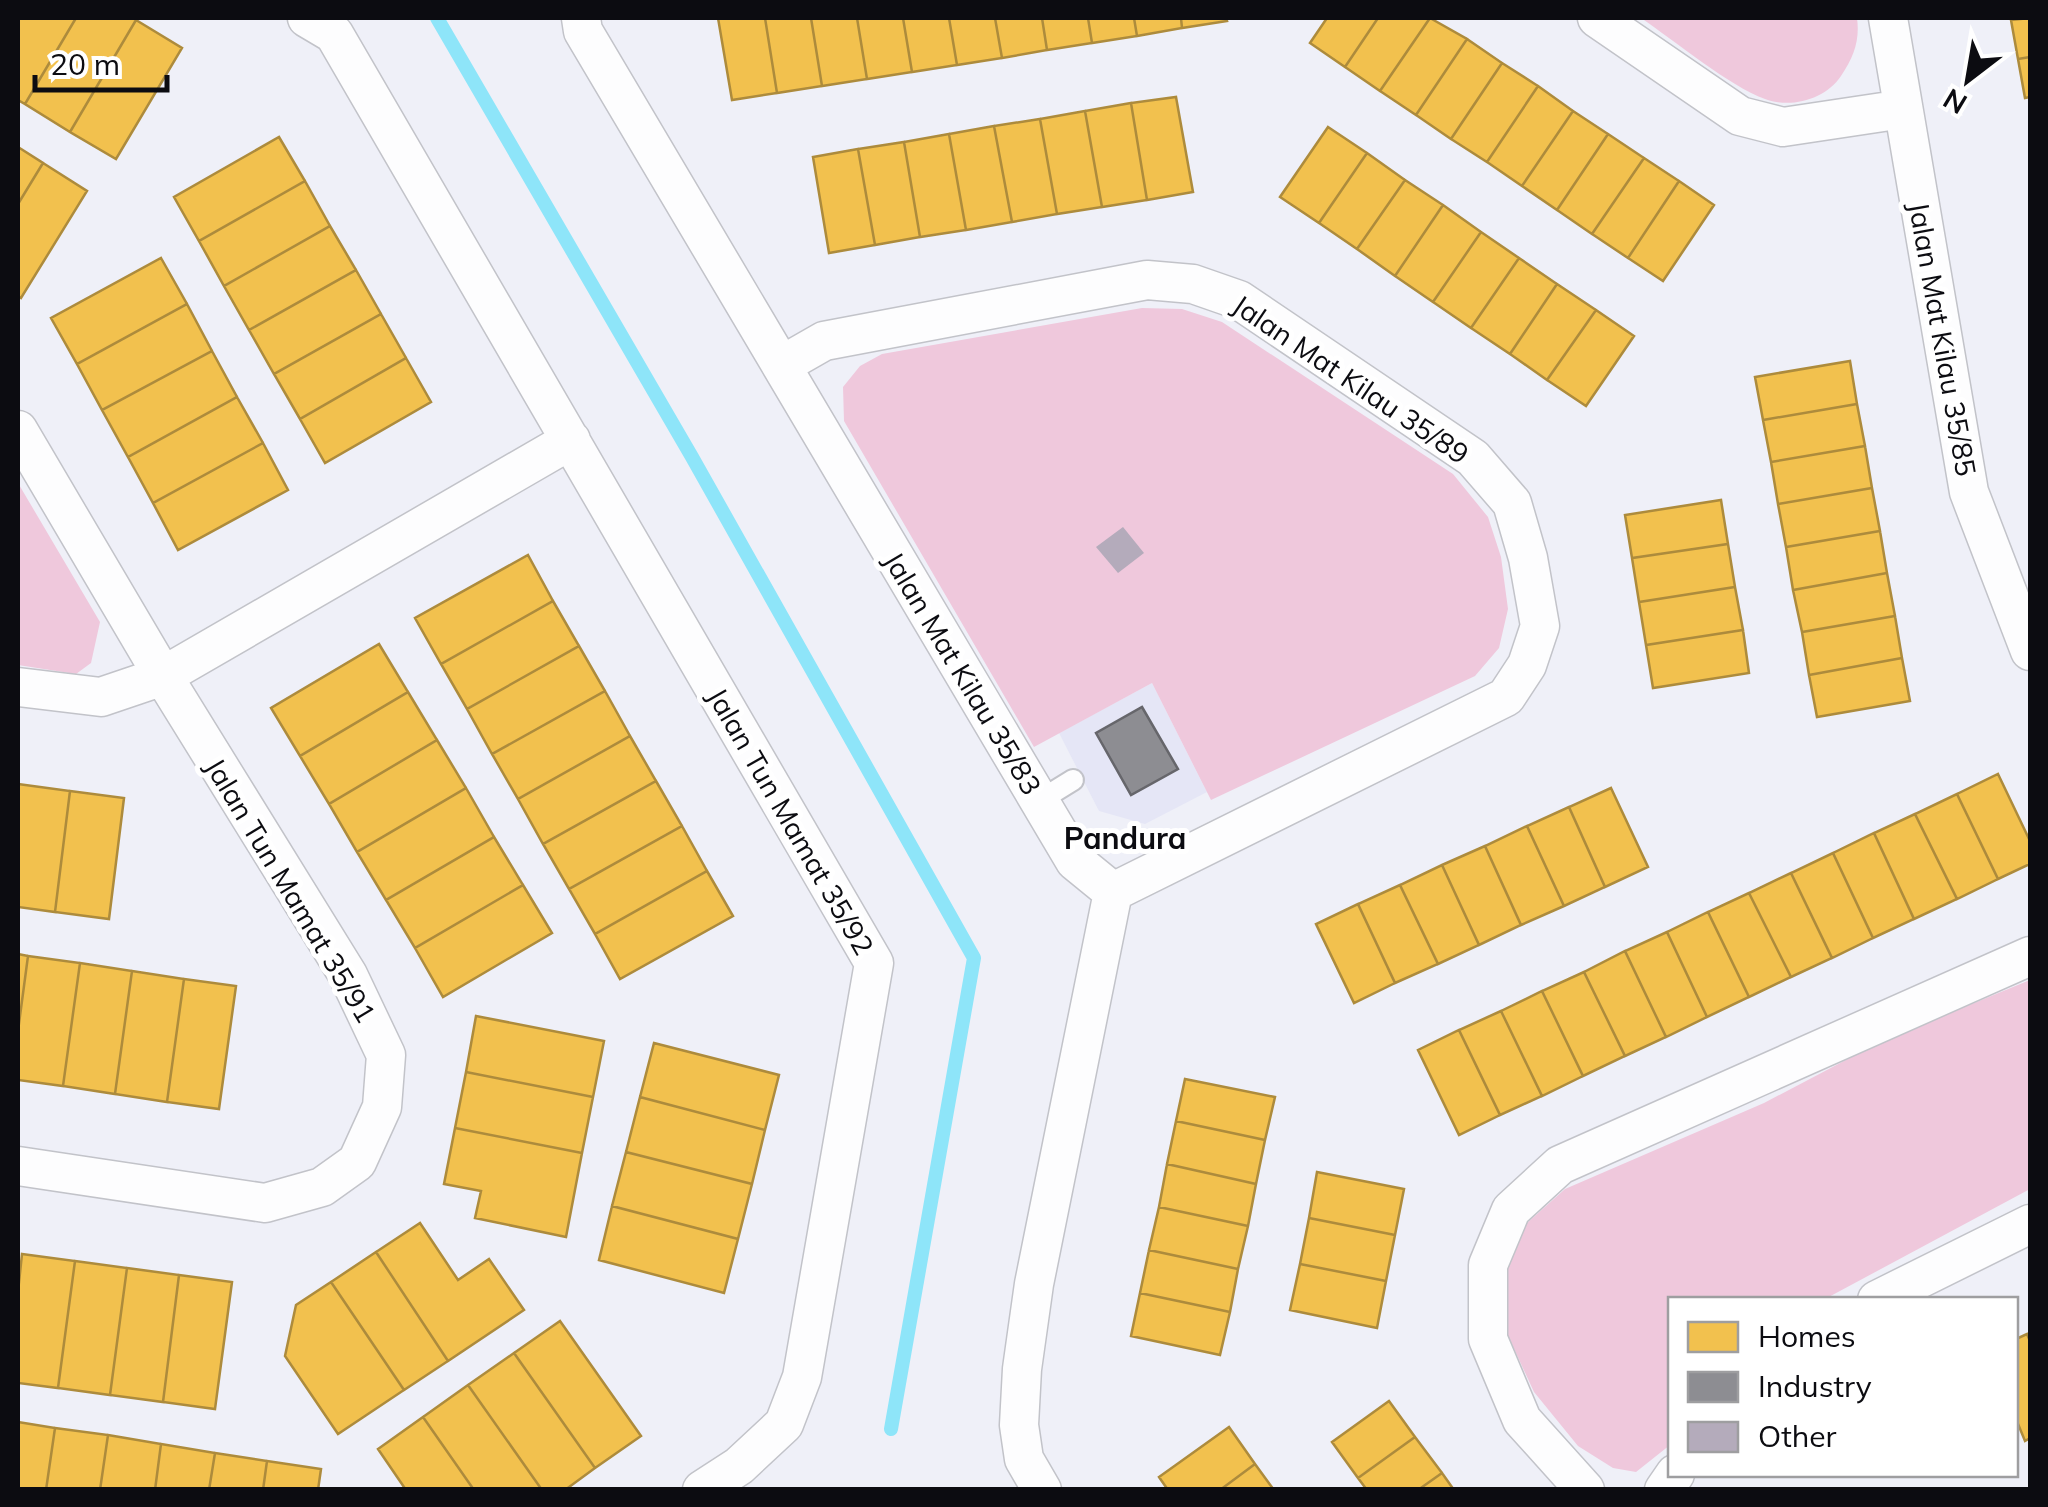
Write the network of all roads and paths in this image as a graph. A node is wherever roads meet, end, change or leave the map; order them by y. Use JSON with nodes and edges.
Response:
{"nodes":[{"id":1,"x":307,"y":18,"type":"edge"},
{"id":2,"x":582,"y":18,"type":"edge"},
{"id":3,"x":1597,"y":18,"type":"edge"},
{"id":4,"x":1888,"y":18,"type":"edge"},
{"id":5,"x":1903,"y":110,"type":"junction"},
{"id":6,"x":782,"y":366,"type":"junction"},
{"id":7,"x":18,"y":430,"type":"edge"},
{"id":8,"x":571,"y":440,"type":"junction"},
{"id":9,"x":2030,"y":651,"type":"edge"},
{"id":10,"x":162,"y":676,"type":"junction"},
{"id":11,"x":18,"y":687,"type":"edge"},
{"id":12,"x":1073,"y":780,"type":"dead end"},
{"id":13,"x":1039,"y":801,"type":"junction"},
{"id":14,"x":1113,"y":892,"type":"junction"},
{"id":15,"x":2030,"y":956,"type":"edge"},
{"id":16,"x":18,"y":1166,"type":"edge"},
{"id":17,"x":2030,"y":1224,"type":"edge"},
{"id":18,"x":1883,"y":1297,"type":"edge"},
{"id":19,"x":702,"y":1490,"type":"edge"},
{"id":20,"x":1042,"y":1490,"type":"edge"},
{"id":21,"x":1585,"y":1490,"type":"edge"}],
"edges":[{"from":1,"to":8,"type":"street","name":"Jalan Tun Mamat 35/92"},
{"from":2,"to":6,"type":"street","name":"Jalan Mat Kilau 35/83"},
{"from":3,"to":5,"type":"street"},
{"from":4,"to":5,"type":"street","name":"Jalan Mat Kilau 35/85"},
{"from":5,"to":9,"type":"street","name":"Jalan Mat Kilau 35/85"},
{"from":6,"to":13,"type":"street","name":"Jalan Mat Kilau 35/83"},
{"from":6,"to":14,"type":"street","name":"Jalan Mat Kilau 35/89"},
{"from":7,"to":10,"type":"street","name":"Jalan Tun Mamat 35/91"},
{"from":8,"to":10,"type":"street"},
{"from":8,"to":19,"type":"street","name":"Jalan Tun Mamat 35/92"},
{"from":10,"to":11,"type":"street"},
{"from":10,"to":16,"type":"street","name":"Jalan Tun Mamat 35/91"},
{"from":12,"to":13,"type":"lane"},
{"from":13,"to":14,"type":"street","name":"Jalan Mat Kilau 35/83"},
{"from":14,"to":20,"type":"street"},
{"from":15,"to":21,"type":"street"},
{"from":17,"to":18,"type":"street"}]}
